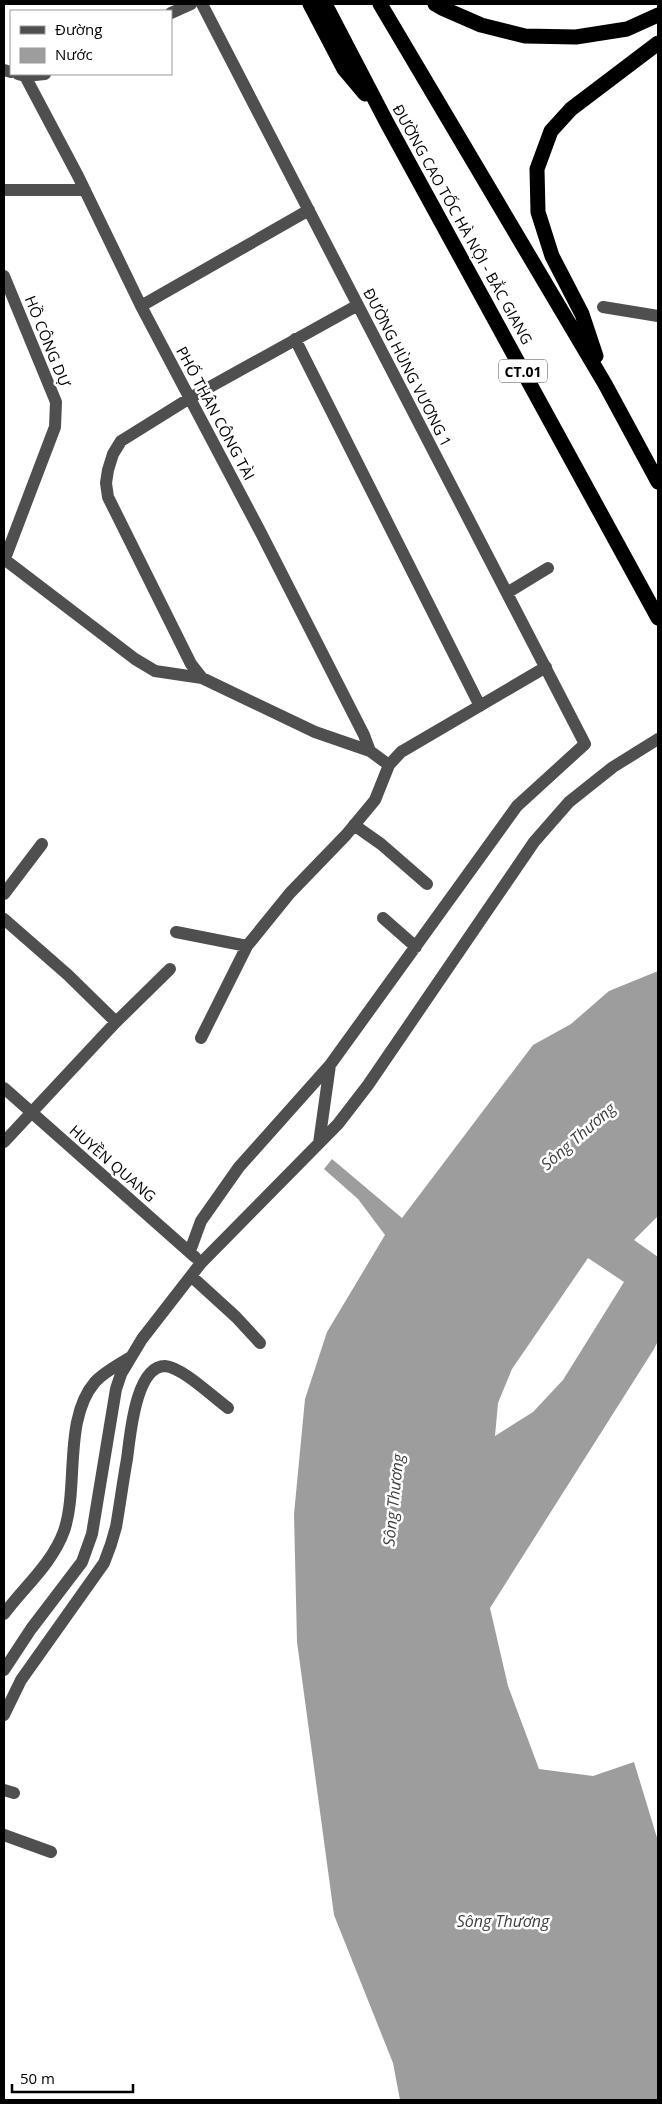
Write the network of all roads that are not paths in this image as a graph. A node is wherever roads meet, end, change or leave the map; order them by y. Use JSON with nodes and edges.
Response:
{"nodes":[{"id":1,"x":191,"y":4,"type":"edge"},
{"id":2,"x":202,"y":4,"type":"edge"},
{"id":3,"x":310,"y":4,"type":"edge"},
{"id":4,"x":325,"y":4,"type":"edge"},
{"id":5,"x":380,"y":4,"type":"edge"},
{"id":6,"x":435,"y":4,"type":"edge"},
{"id":7,"x":172,"y":13,"type":"edge"},
{"id":8,"x":658,"y":15,"type":"edge"},
{"id":9,"x":658,"y":43,"type":"edge"},
{"id":10,"x":22,"y":75,"type":"edge"},
{"id":11,"x":388,"y":123,"type":"junction"},
{"id":12,"x":4,"y":190,"type":"edge"},
{"id":13,"x":85,"y":190,"type":"junction"},
{"id":14,"x":309,"y":210,"type":"junction"},
{"id":15,"x":4,"y":276,"type":"edge"},
{"id":16,"x":358,"y":305,"type":"junction"},
{"id":17,"x":141,"y":306,"type":"junction"},
{"id":18,"x":603,"y":307,"type":"dead end"},
{"id":19,"x":658,"y":316,"type":"edge"},
{"id":20,"x":295,"y":339,"type":"junction"},
{"id":21,"x":605,"y":384,"type":"junction"},
{"id":22,"x":190,"y":398,"type":"junction"},
{"id":23,"x":658,"y":482,"type":"edge"},
{"id":24,"x":4,"y":560,"type":"edge"},
{"id":25,"x":548,"y":568,"type":"dead end"},
{"id":26,"x":507,"y":593,"type":"junction"},
{"id":27,"x":658,"y":618,"type":"edge"},
{"id":28,"x":546,"y":667,"type":"junction"},
{"id":29,"x":202,"y":678,"type":"junction"},
{"id":30,"x":480,"y":706,"type":"junction"},
{"id":31,"x":658,"y":739,"type":"edge"},
{"id":32,"x":370,"y":751,"type":"junction"},
{"id":33,"x":389,"y":765,"type":"junction"},
{"id":34,"x":354,"y":825,"type":"junction"},
{"id":35,"x":42,"y":844,"type":"dead end"},
{"id":36,"x":427,"y":884,"type":"dead end"},
{"id":37,"x":4,"y":894,"type":"edge"},
{"id":38,"x":383,"y":918,"type":"dead end"},
{"id":39,"x":4,"y":919,"type":"edge"},
{"id":40,"x":176,"y":932,"type":"dead end"},
{"id":41,"x":247,"y":946,"type":"junction"},
{"id":42,"x":416,"y":947,"type":"junction"},
{"id":43,"x":170,"y":970,"type":"dead end"},
{"id":44,"x":116,"y":1022,"type":"junction"},
{"id":45,"x":201,"y":1038,"type":"dead end"},
{"id":46,"x":330,"y":1065,"type":"junction"},
{"id":47,"x":4,"y":1088,"type":"edge"},
{"id":48,"x":31,"y":1112,"type":"junction"},
{"id":49,"x":4,"y":1142,"type":"edge"},
{"id":50,"x":319,"y":1143,"type":"junction"},
{"id":51,"x":190,"y":1251,"type":"junction"},
{"id":52,"x":201,"y":1263,"type":"junction"},
{"id":53,"x":190,"y":1276,"type":"junction"},
{"id":54,"x":260,"y":1343,"type":"dead end"},
{"id":55,"x":131,"y":1357,"type":"junction"},
{"id":56,"x":228,"y":1408,"type":"dead end"},
{"id":57,"x":4,"y":1614,"type":"edge"},
{"id":58,"x":4,"y":1670,"type":"edge"},
{"id":59,"x":4,"y":1715,"type":"edge"},
{"id":60,"x":4,"y":1835,"type":"edge"},
{"id":61,"x":51,"y":1852,"type":"dead end"}],
"edges":[{"from":1,"to":7,"type":"street"},
{"from":2,"to":14,"type":"street","name":"ĐƯỜNG HÙNG VƯƠNG 1"},
{"from":3,"to":11,"type":"highway"},
{"from":4,"to":11,"type":"highway","name":"ĐƯỜNG CAO TỐC HÀ NỘI - BẮC GIANG","number":"CT.01"},
{"from":5,"to":21,"type":"highway"},
{"from":6,"to":8,"type":"highway"},
{"from":9,"to":21,"type":"highway"},
{"from":10,"to":13,"type":"street","name":"PHỐ THÂN CÔNG TÀI"},
{"from":11,"to":27,"type":"highway","name":"ĐƯỜNG CAO TỐC HÀ NỘI - BẮC GIANG","number":"CT.01"},
{"from":12,"to":13,"type":"street"},
{"from":13,"to":17,"type":"street","name":"PHỐ THÂN CÔNG TÀI"},
{"from":14,"to":16,"type":"street","name":"ĐƯỜNG HÙNG VƯƠNG 1"},
{"from":14,"to":17,"type":"street"},
{"from":15,"to":24,"type":"street","name":"HỒ CÔNG DỰ"},
{"from":16,"to":20,"type":"street"},
{"from":16,"to":26,"type":"street","name":"ĐƯỜNG HÙNG VƯƠNG 1"},
{"from":17,"to":22,"type":"street","name":"PHỐ THÂN CÔNG TÀI"},
{"from":18,"to":19,"type":"street"},
{"from":20,"to":22,"type":"street"},
{"from":20,"to":30,"type":"street"},
{"from":21,"to":23,"type":"highway"},
{"from":22,"to":29,"type":"street"},
{"from":22,"to":32,"type":"street","name":"PHỐ THÂN CÔNG TÀI"},
{"from":24,"to":29,"type":"street"},
{"from":25,"to":26,"type":"street"},
{"from":26,"to":28,"type":"street","name":"ĐƯỜNG HÙNG VƯƠNG 1"},
{"from":28,"to":30,"type":"street"},
{"from":28,"to":42,"type":"street","name":"ĐƯỜNG HÙNG VƯƠNG 1"},
{"from":29,"to":32,"type":"street"},
{"from":30,"to":33,"type":"street"},
{"from":31,"to":50,"type":"street"},
{"from":32,"to":33,"type":"street"},
{"from":33,"to":34,"type":"street"},
{"from":34,"to":36,"type":"street"},
{"from":34,"to":41,"type":"street"},
{"from":35,"to":37,"type":"street"},
{"from":38,"to":42,"type":"street"},
{"from":39,"to":44,"type":"street"},
{"from":40,"to":41,"type":"street"},
{"from":41,"to":45,"type":"street"},
{"from":42,"to":46,"type":"street"},
{"from":43,"to":44,"type":"street"},
{"from":44,"to":48,"type":"street"},
{"from":46,"to":50,"type":"street"},
{"from":46,"to":51,"type":"street"},
{"from":47,"to":48,"type":"street","name":"HUYỀN QUANG"},
{"from":48,"to":49,"type":"street"},
{"from":48,"to":51,"type":"street","name":"HUYỀN QUANG"},
{"from":50,"to":52,"type":"street"},
{"from":51,"to":52,"type":"street","name":"HUYỀN QUANG"},
{"from":52,"to":53,"type":"street"},
{"from":53,"to":54,"type":"street"},
{"from":53,"to":55,"type":"street"},
{"from":55,"to":57,"type":"street"},
{"from":55,"to":58,"type":"street"},
{"from":56,"to":59,"type":"street"},
{"from":60,"to":61,"type":"street"}]}
